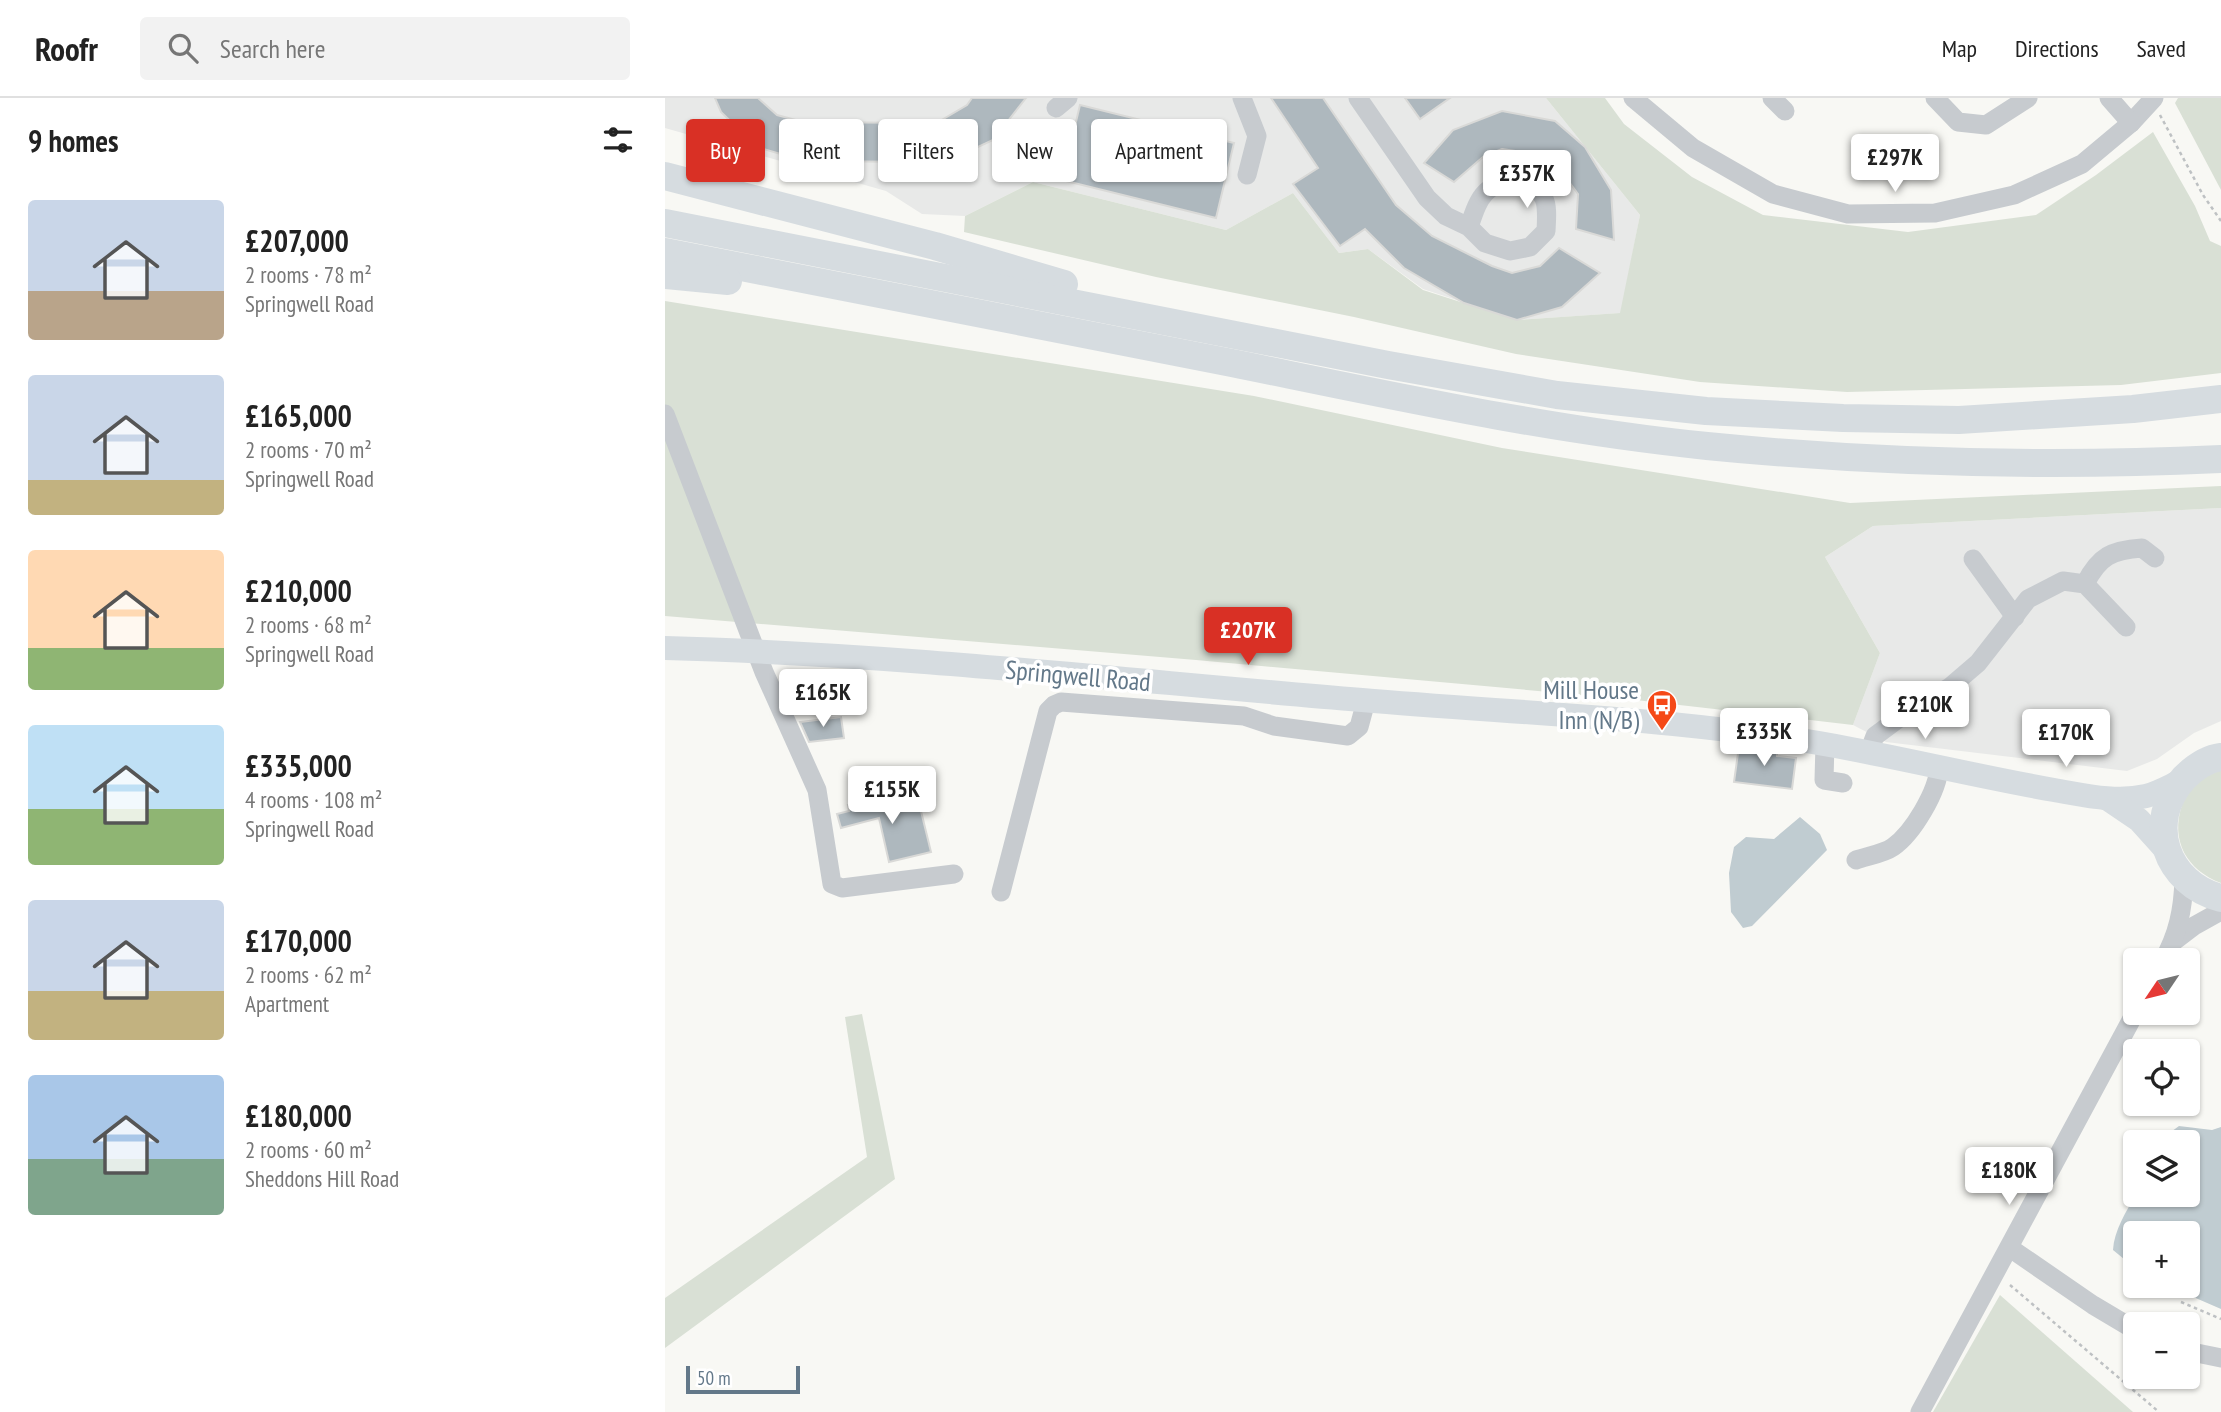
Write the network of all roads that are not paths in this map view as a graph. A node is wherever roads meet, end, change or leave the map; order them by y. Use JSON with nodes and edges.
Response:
{"nodes":[{"id":1,"x":1242,"y":98,"type":"edge"},
{"id":2,"x":1358,"y":98,"type":"edge"},
{"id":3,"x":1935,"y":98,"type":"edge"},
{"id":4,"x":2028,"y":98,"type":"edge"},
{"id":5,"x":2109,"y":98,"type":"edge"},
{"id":6,"x":2153,"y":99,"type":"edge"},
{"id":7,"x":1640,"y":100,"type":"edge"},
{"id":8,"x":2131,"y":123,"type":"junction"},
{"id":9,"x":1247,"y":175,"type":"dead end"},
{"id":10,"x":665,"y":176,"type":"edge"},
{"id":11,"x":665,"y":223,"type":"edge"},
{"id":12,"x":1469,"y":227,"type":"dead end"},
{"id":13,"x":665,"y":253,"type":"edge"},
{"id":14,"x":665,"y":275,"type":"edge"},
{"id":15,"x":916,"y":299,"type":"junction"},
{"id":16,"x":1240,"y":334,"type":"junction"},
{"id":17,"x":2221,"y":399,"type":"edge"},
{"id":18,"x":665,"y":414,"type":"edge"},
{"id":19,"x":2221,"y":459,"type":"edge"},
{"id":20,"x":2155,"y":558,"type":"dead end"},
{"id":21,"x":1973,"y":559,"type":"dead end"},
{"id":22,"x":2085,"y":584,"type":"junction"},
{"id":23,"x":2015,"y":617,"type":"junction"},
{"id":24,"x":2126,"y":627,"type":"dead end"},
{"id":25,"x":665,"y":648,"type":"edge"},
{"id":26,"x":757,"y":651,"type":"junction"},
{"id":27,"x":1366,"y":701,"type":"junction"},
{"id":28,"x":1825,"y":744,"type":"junction"},
{"id":29,"x":1869,"y":752,"type":"junction"},
{"id":30,"x":2219,"y":756,"type":"edge"},
{"id":31,"x":1939,"y":767,"type":"junction"},
{"id":32,"x":2181,"y":781,"type":"junction"},
{"id":33,"x":1843,"y":783,"type":"dead end"},
{"id":34,"x":2108,"y":799,"type":"junction"},
{"id":35,"x":2166,"y":850,"type":"junction"},
{"id":36,"x":1856,"y":860,"type":"dead end"},
{"id":37,"x":954,"y":874,"type":"dead end"},
{"id":38,"x":2184,"y":879,"type":"junction"},
{"id":39,"x":1001,"y":892,"type":"dead end"},
{"id":40,"x":2221,"y":898,"type":"edge"},
{"id":41,"x":2221,"y":911,"type":"edge"},
{"id":42,"x":2173,"y":942,"type":"junction"},
{"id":43,"x":2170,"y":948,"type":"edge"},
{"id":44,"x":2128,"y":1026,"type":"edge"},
{"id":45,"x":2010,"y":1248,"type":"junction"},
{"id":46,"x":2123,"y":1323,"type":"edge"},
{"id":47,"x":2200,"y":1354,"type":"edge"},
{"id":48,"x":2221,"y":1358,"type":"edge"},
{"id":49,"x":1920,"y":1412,"type":"edge"}],
"edges":[{"from":1,"to":9,"type":"street"},
{"from":2,"to":12,"type":"street"},
{"from":3,"to":4,"type":"street"},
{"from":5,"to":8,"type":"street"},
{"from":6,"to":8,"type":"street"},
{"from":7,"to":8,"type":"street"},
{"from":10,"to":16,"type":"highway"},
{"from":11,"to":16,"type":"highway"},
{"from":13,"to":15,"type":"highway"},
{"from":14,"to":15,"type":"highway"},
{"from":15,"to":19,"type":"highway"},
{"from":16,"to":17,"type":"highway"},
{"from":18,"to":26,"type":"street"},
{"from":20,"to":22,"type":"street"},
{"from":21,"to":23,"type":"street"},
{"from":22,"to":23,"type":"street"},
{"from":22,"to":24,"type":"street"},
{"from":23,"to":29,"type":"street"},
{"from":25,"to":26,"type":"main road","name":"Springwell Road"},
{"from":26,"to":27,"type":"main road","name":"Springwell Road"},
{"from":26,"to":37,"type":"street"},
{"from":27,"to":28,"type":"main road","name":"Springwell Road"},
{"from":27,"to":39,"type":"street"},
{"from":28,"to":29,"type":"main road","name":"Springwell Road"},
{"from":28,"to":33,"type":"street"},
{"from":29,"to":31,"type":"main road","name":"Springwell Road"},
{"from":30,"to":32,"type":"highway"},
{"from":31,"to":34,"type":"main road","name":"Springwell Road"},
{"from":31,"to":36,"type":"street"},
{"from":32,"to":34,"type":"main road"},
{"from":32,"to":35,"type":"highway"},
{"from":34,"to":35,"type":"main road"},
{"from":35,"to":38,"type":"highway"},
{"from":38,"to":40,"type":"highway"},
{"from":38,"to":42,"type":"street"},
{"from":41,"to":42,"type":"street"},
{"from":42,"to":43,"type":"street"},
{"from":44,"to":45,"type":"street"},
{"from":45,"to":46,"type":"street"},
{"from":45,"to":49,"type":"street"},
{"from":47,"to":48,"type":"street"}]}
